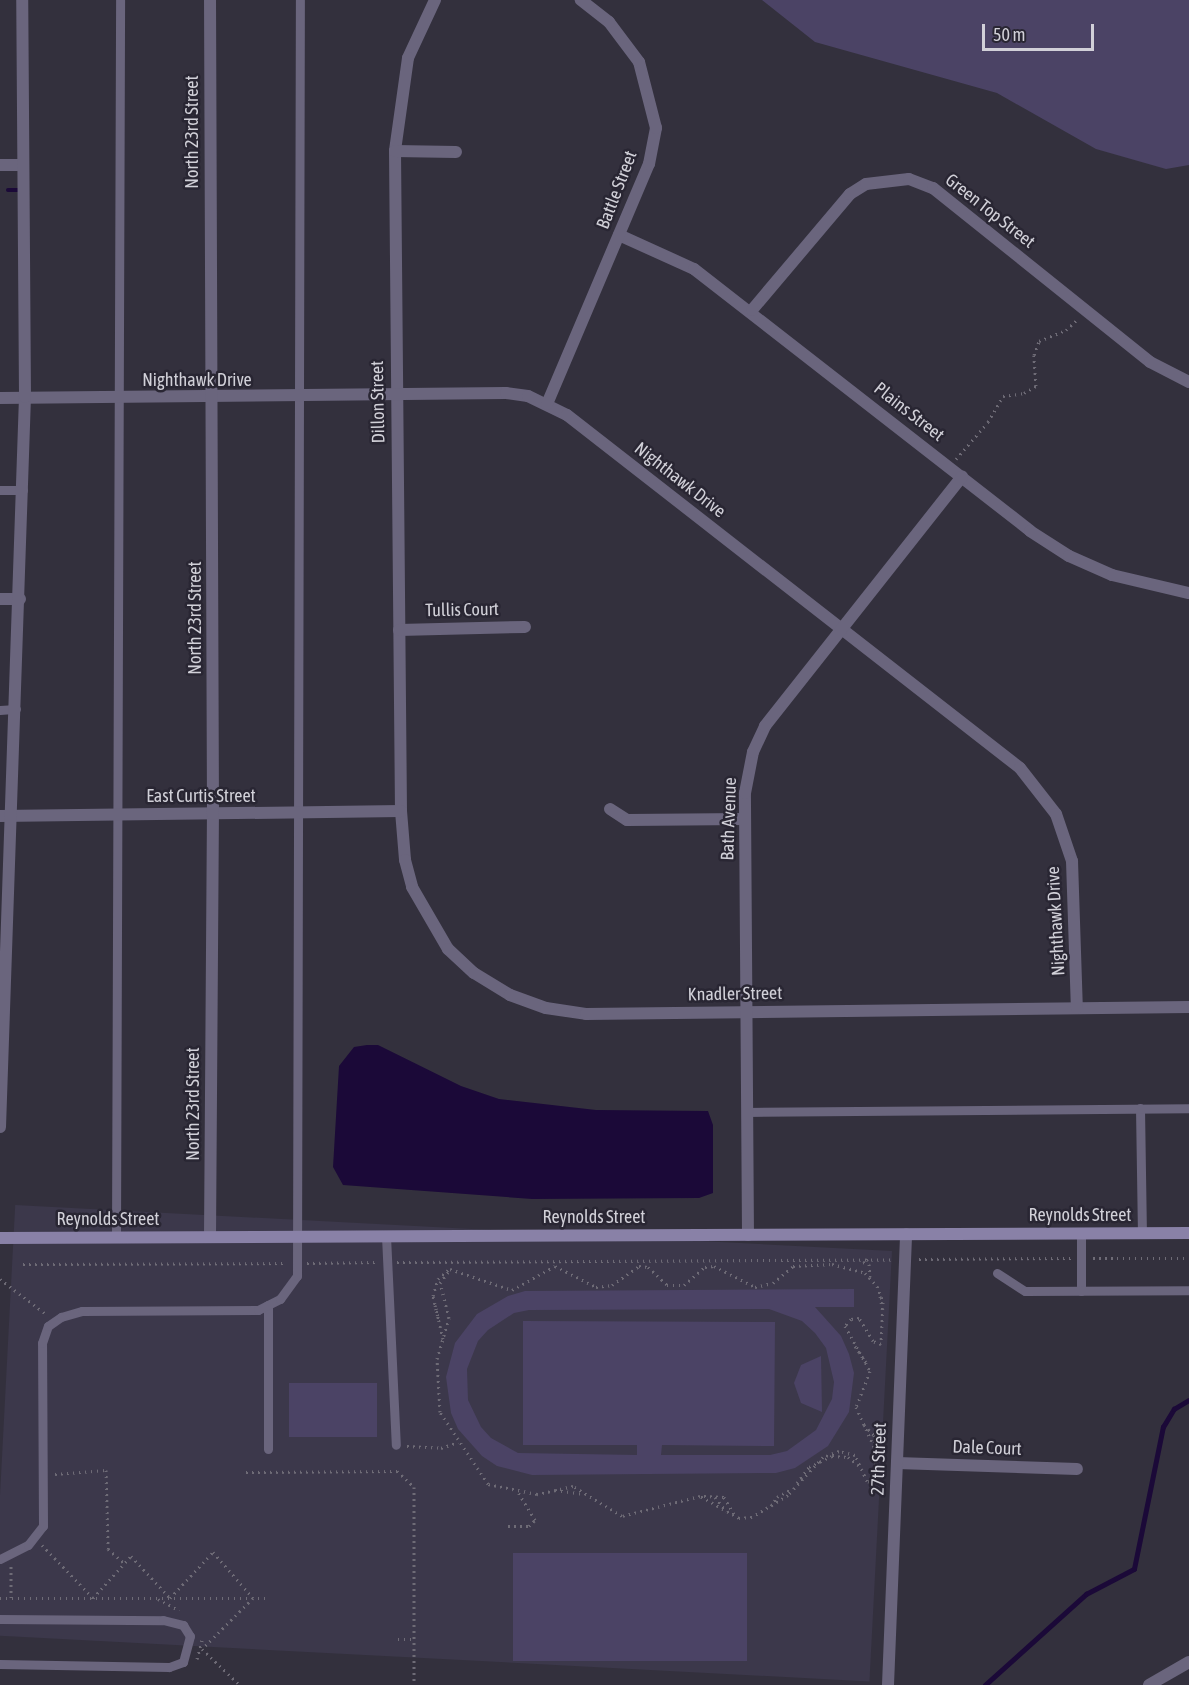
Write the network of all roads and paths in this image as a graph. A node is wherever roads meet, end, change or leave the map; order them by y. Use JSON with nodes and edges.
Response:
{"nodes":[{"id":1,"x":22,"y":0,"type":"edge"},
{"id":2,"x":120,"y":0,"type":"edge"},
{"id":3,"x":210,"y":0,"type":"edge"},
{"id":4,"x":300,"y":0,"type":"edge"},
{"id":5,"x":435,"y":0,"type":"edge"},
{"id":6,"x":581,"y":0,"type":"edge"},
{"id":7,"x":395,"y":151,"type":"junction"},
{"id":8,"x":456,"y":152,"type":"dead end"},
{"id":9,"x":0,"y":165,"type":"edge"},
{"id":10,"x":23,"y":165,"type":"junction"},
{"id":11,"x":619,"y":235,"type":"junction"},
{"id":12,"x":1086,"y":309,"type":"junction"},
{"id":13,"x":752,"y":310,"type":"junction"},
{"id":14,"x":1189,"y":382,"type":"edge"},
{"id":15,"x":396,"y":394,"type":"junction"},
{"id":16,"x":302,"y":396,"type":"junction"},
{"id":17,"x":25,"y":397,"type":"junction"},
{"id":18,"x":0,"y":398,"type":"edge"},
{"id":19,"x":120,"y":398,"type":"junction"},
{"id":20,"x":212,"y":398,"type":"junction"},
{"id":21,"x":547,"y":404,"type":"junction"},
{"id":22,"x":949,"y":467,"type":"junction"},
{"id":23,"x":962,"y":477,"type":"junction"},
{"id":24,"x":0,"y":490,"type":"edge"},
{"id":25,"x":23,"y":490,"type":"junction"},
{"id":26,"x":1189,"y":593,"type":"edge"},
{"id":27,"x":0,"y":599,"type":"edge"},
{"id":28,"x":20,"y":599,"type":"junction"},
{"id":29,"x":525,"y":627,"type":"dead end"},
{"id":30,"x":840,"y":628,"type":"junction"},
{"id":31,"x":399,"y":630,"type":"junction"},
{"id":32,"x":0,"y":710,"type":"edge"},
{"id":33,"x":16,"y":710,"type":"junction"},
{"id":34,"x":610,"y":809,"type":"dead end"},
{"id":35,"x":401,"y":811,"type":"junction"},
{"id":36,"x":120,"y":814,"type":"junction"},
{"id":37,"x":213,"y":814,"type":"junction"},
{"id":38,"x":301,"y":814,"type":"junction"},
{"id":39,"x":6,"y":816,"type":"edge"},
{"id":40,"x":745,"y":819,"type":"junction"},
{"id":41,"x":4,"y":911,"type":"edge"},
{"id":42,"x":2,"y":1006,"type":"edge"},
{"id":43,"x":1189,"y":1007,"type":"edge"},
{"id":44,"x":1077,"y":1008,"type":"junction"},
{"id":45,"x":747,"y":1012,"type":"junction"},
{"id":46,"x":1140,"y":1108,"type":"junction"},
{"id":47,"x":1189,"y":1108,"type":"edge"},
{"id":48,"x":747,"y":1112,"type":"junction"},
{"id":49,"x":0,"y":1127,"type":"edge"},
{"id":50,"x":1081,"y":1233,"type":"junction"},
{"id":51,"x":1142,"y":1233,"type":"junction"},
{"id":52,"x":1189,"y":1233,"type":"edge"},
{"id":53,"x":906,"y":1234,"type":"junction"},
{"id":54,"x":748,"y":1235,"type":"junction"},
{"id":55,"x":386,"y":1236,"type":"junction"},
{"id":56,"x":116,"y":1237,"type":"junction"},
{"id":57,"x":210,"y":1237,"type":"junction"},
{"id":58,"x":299,"y":1237,"type":"junction"},
{"id":59,"x":0,"y":1238,"type":"edge"},
{"id":60,"x":1081,"y":1258,"type":"junction"},
{"id":61,"x":1189,"y":1258,"type":"edge"},
{"id":62,"x":868,"y":1259,"type":"junction"},
{"id":63,"x":905,"y":1259,"type":"junction"},
{"id":64,"x":387,"y":1262,"type":"junction"},
{"id":65,"x":298,"y":1263,"type":"junction"},
{"id":66,"x":23,"y":1264,"type":"dead end"},
{"id":67,"x":450,"y":1269,"type":"junction"},
{"id":68,"x":997,"y":1273,"type":"dead end"},
{"id":69,"x":870,"y":1277,"type":"junction"},
{"id":70,"x":0,"y":1279,"type":"edge"},
{"id":71,"x":1189,"y":1290,"type":"edge"},
{"id":72,"x":1081,"y":1291,"type":"junction"},
{"id":73,"x":268,"y":1305,"type":"junction"},
{"id":74,"x":55,"y":1321,"type":"junction"},
{"id":75,"x":443,"y":1341,"type":"junction"},
{"id":76,"x":458,"y":1442,"type":"junction"},
{"id":77,"x":396,"y":1445,"type":"joint"},
{"id":78,"x":268,"y":1449,"type":"dead end"},
{"id":79,"x":897,"y":1463,"type":"junction"},
{"id":80,"x":1077,"y":1469,"type":"dead end"},
{"id":81,"x":246,"y":1472,"type":"dead end"},
{"id":82,"x":54,"y":1478,"type":"dead end"},
{"id":83,"x":517,"y":1491,"type":"junction"},
{"id":84,"x":702,"y":1496,"type":"junction"},
{"id":85,"x":714,"y":1496,"type":"junction"},
{"id":86,"x":726,"y":1513,"type":"junction"},
{"id":87,"x":739,"y":1518,"type":"junction"},
{"id":88,"x":508,"y":1526,"type":"dead end"},
{"id":89,"x":45,"y":1537,"type":"dead end"},
{"id":90,"x":40,"y":1544,"type":"junction"},
{"id":91,"x":34,"y":1550,"type":"dead end"},
{"id":92,"x":0,"y":1559,"type":"edge"},
{"id":93,"x":16,"y":1562,"type":"dead end"},
{"id":94,"x":125,"y":1564,"type":"junction"},
{"id":95,"x":0,"y":1599,"type":"edge"},
{"id":96,"x":11,"y":1599,"type":"junction"},
{"id":97,"x":93,"y":1599,"type":"junction"},
{"id":98,"x":170,"y":1599,"type":"junction"},
{"id":99,"x":253,"y":1599,"type":"junction"},
{"id":100,"x":268,"y":1599,"type":"dead end"},
{"id":101,"x":0,"y":1619,"type":"edge"},
{"id":102,"x":398,"y":1639,"type":"dead end"},
{"id":103,"x":414,"y":1639,"type":"junction"},
{"id":104,"x":1189,"y":1662,"type":"edge"},
{"id":105,"x":0,"y":1664,"type":"edge"},
{"id":106,"x":240,"y":1685,"type":"edge"},
{"id":107,"x":414,"y":1685,"type":"edge"},
{"id":108,"x":888,"y":1685,"type":"edge"},
{"id":109,"x":1149,"y":1685,"type":"edge"}],
"edges":[{"from":1,"to":10,"type":"street"},
{"from":2,"to":19,"type":"lane"},
{"from":3,"to":20,"type":"street","name":"North 23rd Street"},
{"from":4,"to":16,"type":"lane"},
{"from":5,"to":7,"type":"street","name":"Dillon Street"},
{"from":6,"to":11,"type":"street","name":"Battle Street"},
{"from":7,"to":8,"type":"street"},
{"from":7,"to":15,"type":"street","name":"Dillon Street"},
{"from":9,"to":10,"type":"street"},
{"from":10,"to":17,"type":"street"},
{"from":11,"to":13,"type":"street","name":"Plains Street"},
{"from":11,"to":21,"type":"street","name":"Battle Street"},
{"from":12,"to":13,"type":"street","name":"Green Top Street"},
{"from":12,"to":14,"type":"street","name":"Green Top Street"},
{"from":12,"to":22,"type":"path"},
{"from":13,"to":22,"type":"street","name":"Plains Street"},
{"from":15,"to":16,"type":"street","name":"Nighthawk Drive"},
{"from":15,"to":21,"type":"street","name":"Nighthawk Drive"},
{"from":15,"to":31,"type":"street","name":"Dillon Street"},
{"from":16,"to":20,"type":"street","name":"Nighthawk Drive"},
{"from":16,"to":38,"type":"lane"},
{"from":17,"to":18,"type":"street","name":"Nighthawk Drive"},
{"from":17,"to":19,"type":"street","name":"Nighthawk Drive"},
{"from":17,"to":25,"type":"street"},
{"from":19,"to":20,"type":"street","name":"Nighthawk Drive"},
{"from":19,"to":36,"type":"lane"},
{"from":20,"to":37,"type":"street","name":"North 23rd Street"},
{"from":21,"to":30,"type":"street","name":"Nighthawk Drive"},
{"from":22,"to":23,"type":"street","name":"Plains Street"},
{"from":23,"to":26,"type":"street","name":"Plains Street"},
{"from":23,"to":30,"type":"street","name":"Bath Avenue"},
{"from":24,"to":25,"type":"lane"},
{"from":25,"to":28,"type":"street"},
{"from":27,"to":28,"type":"street"},
{"from":28,"to":33,"type":"street"},
{"from":29,"to":31,"type":"street","name":"Tullis Court"},
{"from":30,"to":40,"type":"street","name":"Bath Avenue"},
{"from":30,"to":44,"type":"street","name":"Nighthawk Drive"},
{"from":31,"to":35,"type":"street","name":"Dillon Street"},
{"from":32,"to":33,"type":"lane"},
{"from":33,"to":39,"type":"street"},
{"from":34,"to":40,"type":"street"},
{"from":35,"to":38,"type":"street","name":"East Curtis Street"},
{"from":35,"to":45,"type":"street","name":"Knadler Street"},
{"from":36,"to":37,"type":"street","name":"East Curtis Street"},
{"from":36,"to":39,"type":"street","name":"East Curtis Street"},
{"from":36,"to":56,"type":"lane"},
{"from":37,"to":38,"type":"street","name":"East Curtis Street"},
{"from":37,"to":57,"type":"street","name":"North 23rd Street"},
{"from":38,"to":58,"type":"lane"},
{"from":39,"to":41,"type":"street"},
{"from":40,"to":45,"type":"street","name":"Bath Avenue"},
{"from":41,"to":42,"type":"street"},
{"from":42,"to":49,"type":"street"},
{"from":43,"to":44,"type":"street","name":"Knadler Street"},
{"from":44,"to":45,"type":"street","name":"Knadler Street"},
{"from":45,"to":48,"type":"street","name":"Bath Avenue"},
{"from":46,"to":47,"type":"lane"},
{"from":46,"to":48,"type":"lane"},
{"from":46,"to":51,"type":"lane"},
{"from":48,"to":54,"type":"street","name":"Bath Avenue"},
{"from":50,"to":51,"type":"main road","name":"Reynolds Street"},
{"from":50,"to":53,"type":"main road","name":"Reynolds Street"},
{"from":50,"to":60,"type":"lane"},
{"from":51,"to":52,"type":"main road","name":"Reynolds Street"},
{"from":53,"to":54,"type":"main road","name":"Reynolds Street"},
{"from":53,"to":63,"type":"street","name":"27th Street"},
{"from":54,"to":55,"type":"main road","name":"Reynolds Street"},
{"from":55,"to":58,"type":"main road","name":"Reynolds Street"},
{"from":55,"to":64,"type":"lane"},
{"from":56,"to":57,"type":"main road","name":"Reynolds Street"},
{"from":56,"to":59,"type":"main road","name":"Reynolds Street"},
{"from":57,"to":58,"type":"main road","name":"Reynolds Street"},
{"from":58,"to":65,"type":"lane"},
{"from":60,"to":61,"type":"path"},
{"from":60,"to":63,"type":"path"},
{"from":60,"to":72,"type":"lane"},
{"from":62,"to":63,"type":"path"},
{"from":62,"to":64,"type":"path"},
{"from":62,"to":69,"type":"path"},
{"from":63,"to":79,"type":"street","name":"27th Street"},
{"from":64,"to":65,"type":"path"},
{"from":64,"to":77,"type":"lane"},
{"from":65,"to":66,"type":"path"},
{"from":65,"to":73,"type":"lane"},
{"from":67,"to":69,"type":"path"},
{"from":67,"to":75,"type":"path"},
{"from":67,"to":75,"type":"path"},
{"from":68,"to":72,"type":"lane"},
{"from":69,"to":87,"type":"path"},
{"from":70,"to":74,"type":"path"},
{"from":71,"to":72,"type":"lane"},
{"from":73,"to":74,"type":"lane"},
{"from":73,"to":78,"type":"lane"},
{"from":74,"to":92,"type":"lane"},
{"from":75,"to":76,"type":"path"},
{"from":76,"to":77,"type":"path"},
{"from":76,"to":83,"type":"path"},
{"from":79,"to":80,"type":"street","name":"Dale Court"},
{"from":79,"to":108,"type":"street","name":"27th Street"},
{"from":81,"to":103,"type":"path"},
{"from":82,"to":94,"type":"path"},
{"from":83,"to":84,"type":"path"},
{"from":83,"to":88,"type":"path"},
{"from":84,"to":85,"type":"path"},
{"from":84,"to":86,"type":"path"},
{"from":85,"to":86,"type":"path"},
{"from":85,"to":87,"type":"path"},
{"from":86,"to":87,"type":"path"},
{"from":89,"to":90,"type":"path"},
{"from":90,"to":91,"type":"path"},
{"from":90,"to":97,"type":"path"},
{"from":93,"to":96,"type":"path"},
{"from":94,"to":97,"type":"path"},
{"from":94,"to":98,"type":"path"},
{"from":95,"to":96,"type":"path"},
{"from":96,"to":97,"type":"path"},
{"from":97,"to":98,"type":"path"},
{"from":98,"to":99,"type":"path"},
{"from":98,"to":99,"type":"path"},
{"from":99,"to":100,"type":"path"},
{"from":99,"to":106,"type":"path"},
{"from":101,"to":105,"type":"lane"},
{"from":102,"to":103,"type":"path"},
{"from":103,"to":107,"type":"path"},
{"from":104,"to":109,"type":"street"}]}
